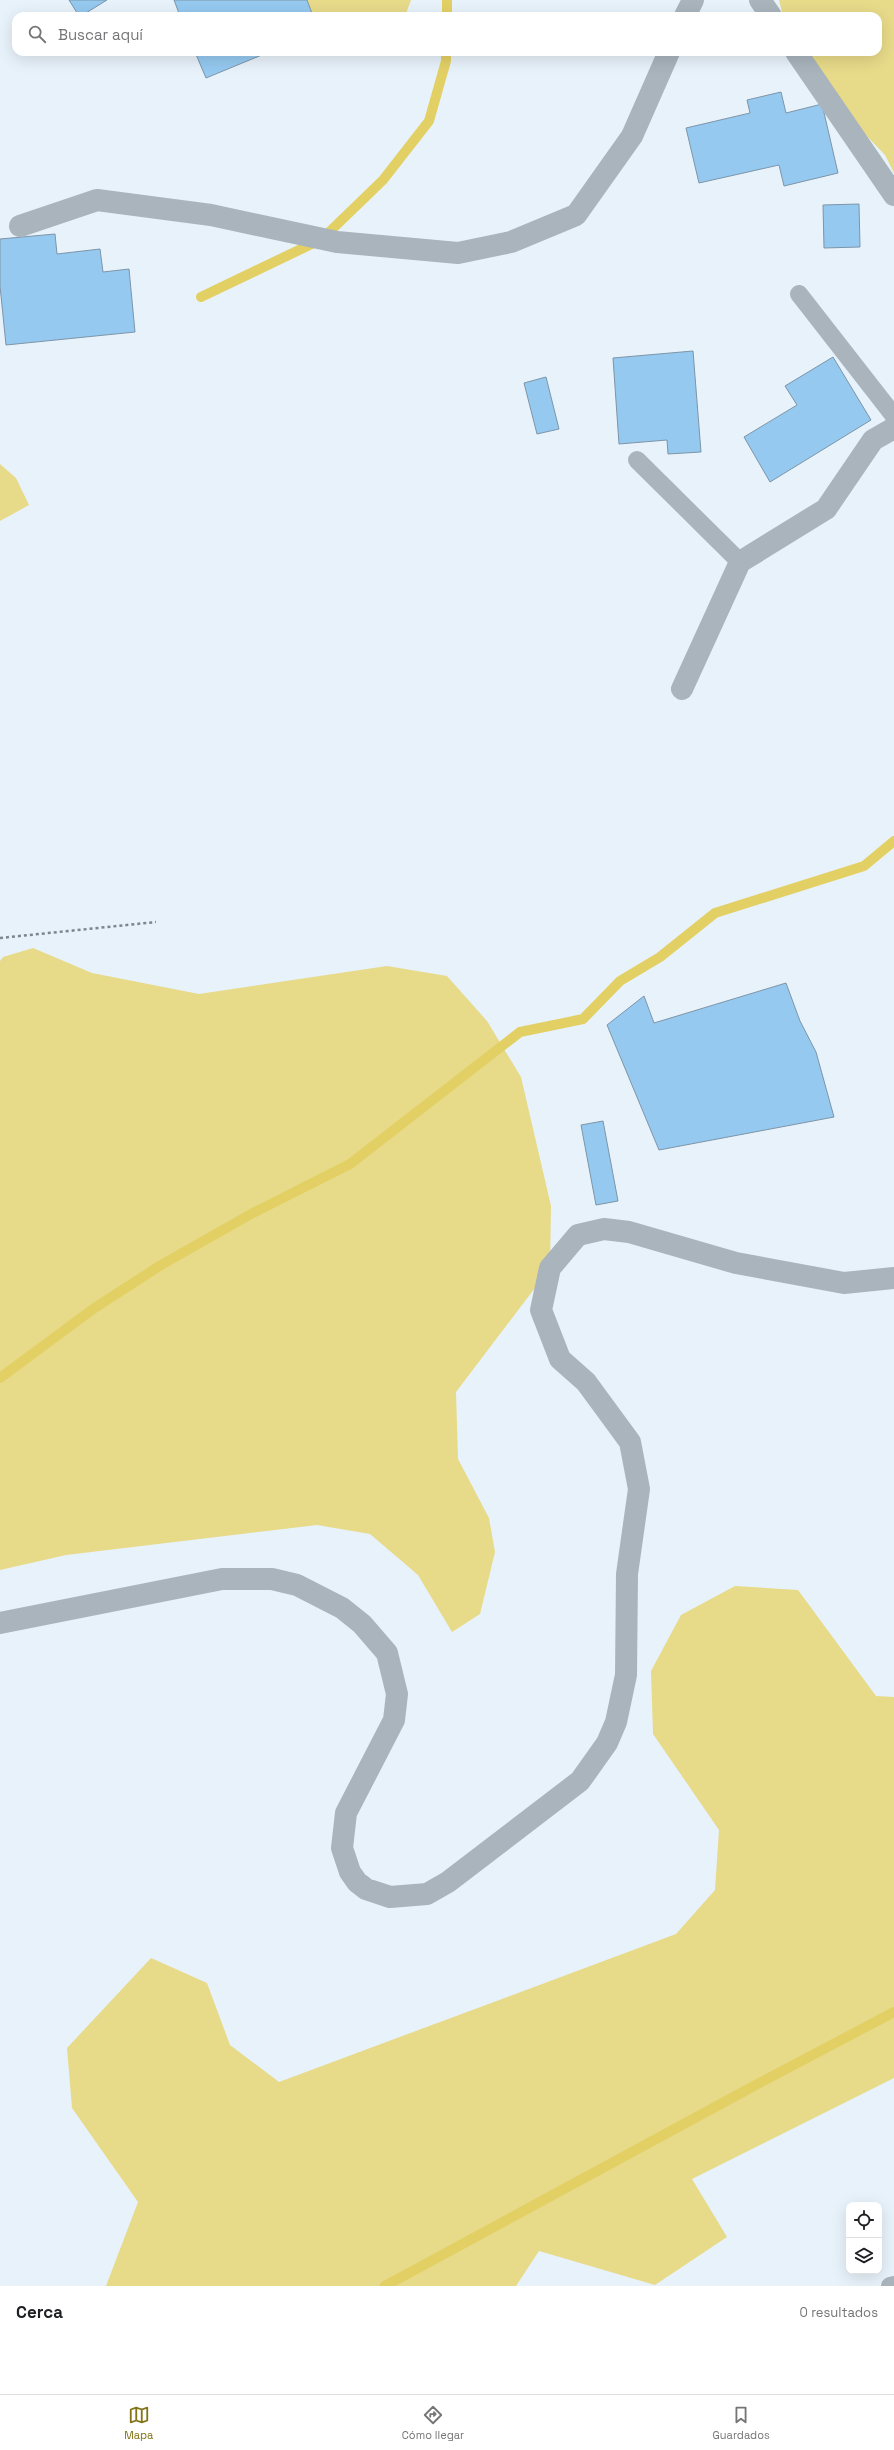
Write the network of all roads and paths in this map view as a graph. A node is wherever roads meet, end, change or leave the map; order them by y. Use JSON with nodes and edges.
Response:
{"nodes":[{"id":1,"x":693,"y":0,"type":"edge"},
{"id":2,"x":760,"y":0,"type":"edge"},
{"id":3,"x":687,"y":12,"type":"edge"},
{"id":4,"x":768,"y":12,"type":"edge"},
{"id":5,"x":667,"y":56,"type":"edge"},
{"id":6,"x":799,"y":56,"type":"edge"},
{"id":7,"x":894,"y":195,"type":"edge"},
{"id":8,"x":20,"y":226,"type":"dead end"},
{"id":9,"x":799,"y":294,"type":"dead end"},
{"id":10,"x":894,"y":416,"type":"edge"},
{"id":11,"x":894,"y":428,"type":"edge"},
{"id":12,"x":637,"y":460,"type":"dead end"},
{"id":13,"x":740,"y":562,"type":"junction"},
{"id":14,"x":682,"y":689,"type":"dead end"},
{"id":15,"x":156,"y":922,"type":"dead end"},
{"id":16,"x":0,"y":938,"type":"edge"},
{"id":17,"x":894,"y":1278,"type":"edge"},
{"id":18,"x":0,"y":1623,"type":"edge"},
{"id":19,"x":894,"y":2285,"type":"edge"},
{"id":20,"x":890,"y":2286,"type":"edge"}],
"edges":[{"from":1,"to":3,"type":"street"},
{"from":2,"to":4,"type":"street"},
{"from":5,"to":8,"type":"street"},
{"from":6,"to":7,"type":"street"},
{"from":9,"to":10,"type":"lane"},
{"from":11,"to":13,"type":"street"},
{"from":12,"to":13,"type":"lane"},
{"from":13,"to":14,"type":"street"},
{"from":15,"to":16,"type":"path"},
{"from":17,"to":18,"type":"street"},
{"from":19,"to":20,"type":"lane"}]}
